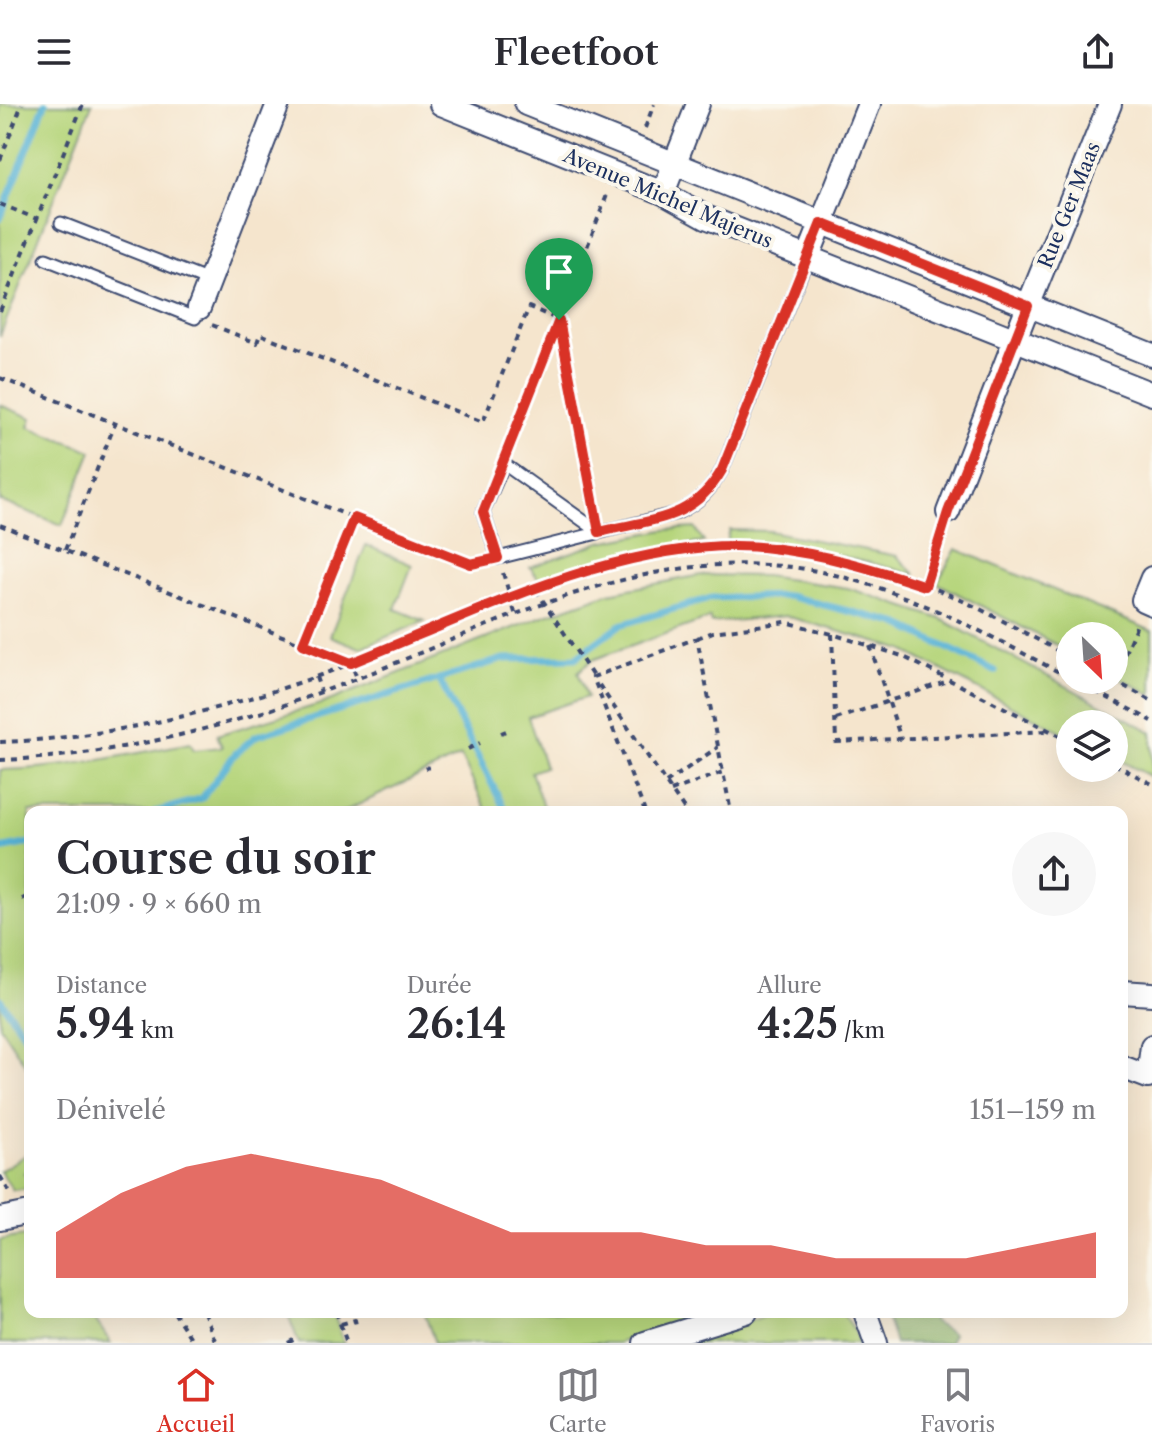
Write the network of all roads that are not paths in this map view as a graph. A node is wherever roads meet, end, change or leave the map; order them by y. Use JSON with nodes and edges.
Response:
{"nodes":[{"id":1,"x":278,"y":104,"type":"edge"},
{"id":2,"x":526,"y":104,"type":"edge"},
{"id":3,"x":698,"y":104,"type":"edge"},
{"id":4,"x":869,"y":104,"type":"edge"},
{"id":5,"x":1110,"y":104,"type":"edge"},
{"id":6,"x":447,"y":105,"type":"edge"},
{"id":7,"x":675,"y":164,"type":"junction"},
{"id":8,"x":663,"y":193,"type":"junction"},
{"id":9,"x":61,"y":223,"type":"dead end"},
{"id":10,"x":821,"y":223,"type":"junction"},
{"id":11,"x":808,"y":257,"type":"junction"},
{"id":12,"x":46,"y":259,"type":"dead end"},
{"id":13,"x":209,"y":281,"type":"junction"},
{"id":14,"x":1028,"y":306,"type":"junction"},
{"id":15,"x":197,"y":313,"type":"joint"},
{"id":16,"x":1015,"y":339,"type":"junction"},
{"id":17,"x":1152,"y":355,"type":"edge"},
{"id":18,"x":1152,"y":394,"type":"edge"},
{"id":19,"x":948,"y":512,"type":"road end"},
{"id":20,"x":599,"y":532,"type":"junction"},
{"id":21,"x":1152,"y":578,"type":"edge"},
{"id":22,"x":1147,"y":602,"type":"edge"},
{"id":23,"x":1128,"y":992,"type":"edge"},
{"id":24,"x":1152,"y":994,"type":"edge"},
{"id":25,"x":1152,"y":1046,"type":"edge"},
{"id":26,"x":1128,"y":1069,"type":"edge"},
{"id":27,"x":24,"y":1214,"type":"edge"},
{"id":28,"x":0,"y":1219,"type":"edge"},
{"id":29,"x":726,"y":1318,"type":"edge"},
{"id":30,"x":867,"y":1318,"type":"edge"},
{"id":31,"x":645,"y":1343,"type":"edge"},
{"id":32,"x":876,"y":1343,"type":"edge"}],
"edges":[{"from":1,"to":13,"type":"street"},
{"from":2,"to":7,"type":"street","name":"Avenue Michel Majerus"},
{"from":3,"to":7,"type":"street"},
{"from":4,"to":10,"type":"street"},
{"from":5,"to":14,"type":"street","name":"Rue Ger Maas"},
{"from":6,"to":8,"type":"street","name":"Avenue Michel Majerus"},
{"from":7,"to":8,"type":"street"},
{"from":7,"to":10,"type":"street","name":"Avenue Michel Majerus"},
{"from":8,"to":11,"type":"street","name":"Avenue Michel Majerus"},
{"from":9,"to":13,"type":"lane"},
{"from":10,"to":11,"type":"street"},
{"from":10,"to":14,"type":"street","name":"Avenue Michel Majerus"},
{"from":11,"to":16,"type":"street","name":"Avenue Michel Majerus"},
{"from":11,"to":20,"type":"lane"},
{"from":12,"to":15,"type":"lane"},
{"from":13,"to":15,"type":"street"},
{"from":14,"to":16,"type":"street","name":"Rue Ger Maas"},
{"from":14,"to":17,"type":"street","name":"Avenue Michel Majerus"},
{"from":16,"to":18,"type":"street","name":"Avenue Michel Majerus"},
{"from":16,"to":19,"type":"street","name":"Rue Ger Maas"},
{"from":20,"to":20,"type":"lane"},
{"from":21,"to":22,"type":"street"},
{"from":23,"to":24,"type":"street"},
{"from":25,"to":26,"type":"street"},
{"from":27,"to":28,"type":"street"},
{"from":29,"to":31,"type":"street"},
{"from":30,"to":32,"type":"street"}]}
